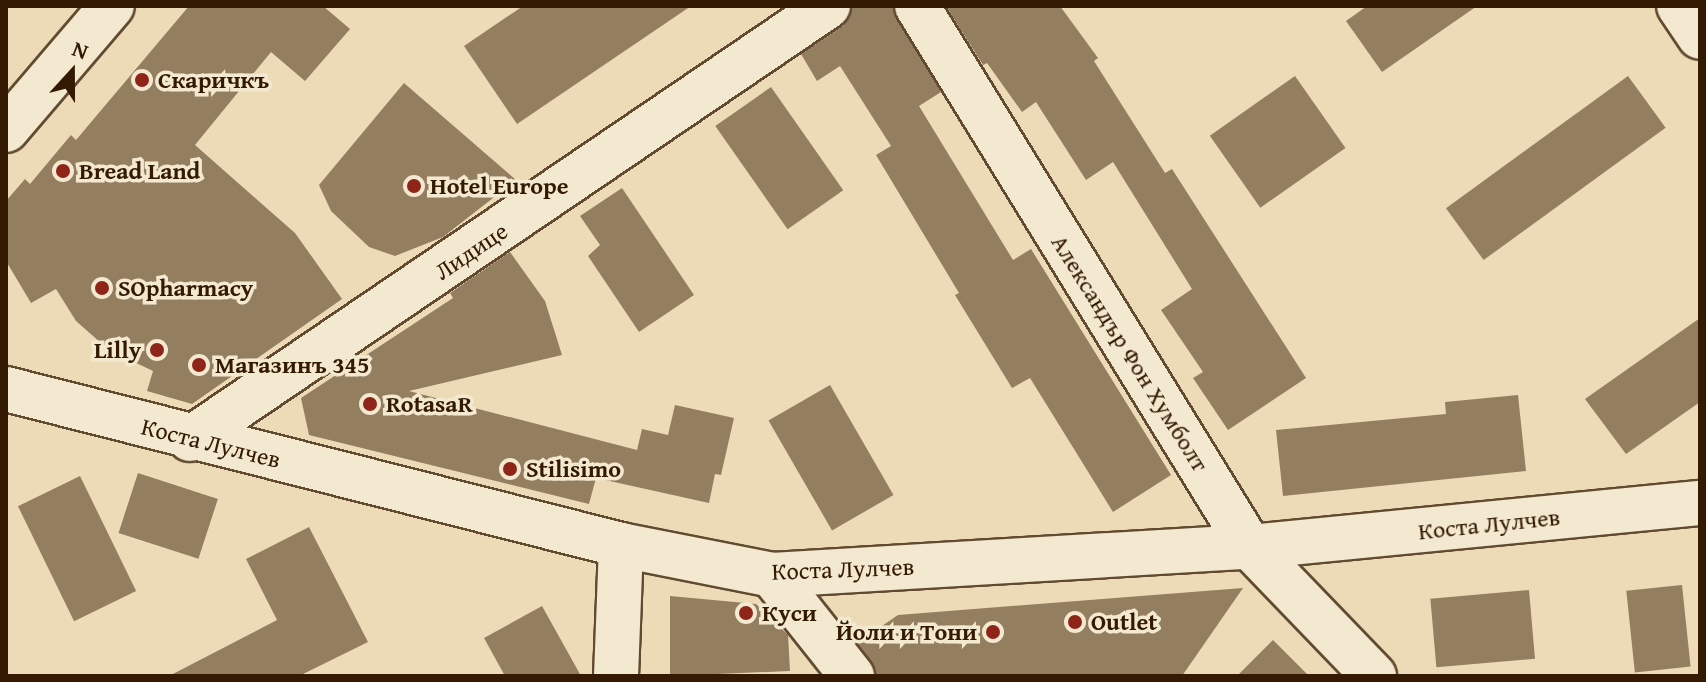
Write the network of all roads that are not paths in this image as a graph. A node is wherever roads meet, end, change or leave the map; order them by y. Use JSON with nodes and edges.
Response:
{"nodes":[{"id":1,"x":112,"y":6,"type":"edge"},
{"id":2,"x":828,"y":6,"type":"edge"},
{"id":3,"x":917,"y":6,"type":"edge"},
{"id":4,"x":1679,"y":6,"type":"edge"},
{"id":5,"x":1700,"y":37,"type":"edge"},
{"id":6,"x":6,"y":130,"type":"edge"},
{"id":7,"x":6,"y":389,"type":"edge"},
{"id":8,"x":190,"y":439,"type":"junction"},
{"id":9,"x":1700,"y":503,"type":"edge"},
{"id":10,"x":621,"y":545,"type":"junction"},
{"id":11,"x":1250,"y":547,"type":"junction"},
{"id":12,"x":772,"y":575,"type":"junction"},
{"id":13,"x":616,"y":676,"type":"edge"},
{"id":14,"x":852,"y":676,"type":"edge"},
{"id":15,"x":1374,"y":676,"type":"edge"}],
"edges":[{"from":1,"to":6,"type":"street"},
{"from":2,"to":8,"type":"street","name":"Лидице"},
{"from":3,"to":11,"type":"street","name":"Александър Фон Хумболт"},
{"from":4,"to":5,"type":"street"},
{"from":7,"to":8,"type":"street","name":"Коста Лулчев"},
{"from":8,"to":10,"type":"street","name":"Коста Лулчев"},
{"from":9,"to":11,"type":"street","name":"Коста Лулчев"},
{"from":10,"to":12,"type":"street","name":"Коста Лулчев"},
{"from":10,"to":13,"type":"street"},
{"from":11,"to":12,"type":"street","name":"Коста Лулчев"},
{"from":11,"to":15,"type":"street","name":"Александър Фон Хумболт"},
{"from":12,"to":14,"type":"street"}]}
